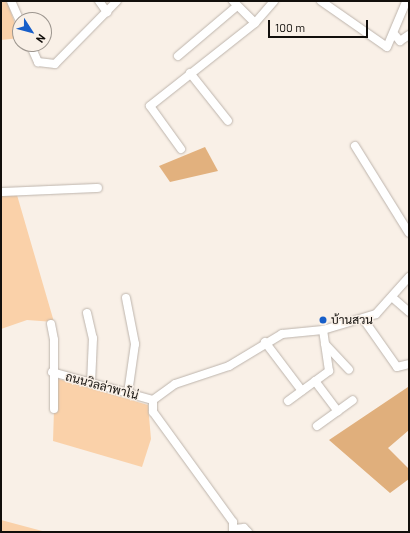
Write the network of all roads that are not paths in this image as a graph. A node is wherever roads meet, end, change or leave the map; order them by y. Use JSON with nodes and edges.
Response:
{"nodes":[{"id":1,"x":11,"y":1,"type":"edge"},
{"id":2,"x":99,"y":1,"type":"edge"},
{"id":3,"x":117,"y":1,"type":"edge"},
{"id":4,"x":274,"y":1,"type":"edge"},
{"id":5,"x":321,"y":1,"type":"edge"},
{"id":6,"x":406,"y":2,"type":"dead end"},
{"id":7,"x":236,"y":4,"type":"edge"},
{"id":8,"x":16,"y":12,"type":"edge"},
{"id":9,"x":107,"y":12,"type":"junction"},
{"id":10,"x":255,"y":23,"type":"junction"},
{"id":11,"x":395,"y":35,"type":"dead end"},
{"id":12,"x":409,"y":35,"type":"edge"},
{"id":13,"x":34,"y":52,"type":"edge"},
{"id":14,"x":178,"y":56,"type":"dead end"},
{"id":15,"x":190,"y":73,"type":"junction"},
{"id":16,"x":228,"y":121,"type":"dead end"},
{"id":17,"x":355,"y":146,"type":"dead end"},
{"id":18,"x":181,"y":149,"type":"dead end"},
{"id":19,"x":98,"y":188,"type":"dead end"},
{"id":20,"x":1,"y":192,"type":"edge"},
{"id":21,"x":409,"y":233,"type":"edge"},
{"id":22,"x":409,"y":276,"type":"edge"},
{"id":23,"x":126,"y":298,"type":"dead end"},
{"id":24,"x":393,"y":298,"type":"junction"},
{"id":25,"x":409,"y":312,"type":"edge"},
{"id":26,"x":87,"y":313,"type":"dead end"},
{"id":27,"x":364,"y":320,"type":"junction"},
{"id":28,"x":51,"y":324,"type":"dead end"},
{"id":29,"x":323,"y":330,"type":"junction"},
{"id":30,"x":266,"y":342,"type":"junction"},
{"id":31,"x":325,"y":344,"type":"junction"},
{"id":32,"x":409,"y":364,"type":"edge"},
{"id":33,"x":349,"y":370,"type":"dead end"},
{"id":34,"x":52,"y":372,"type":"junction"},
{"id":35,"x":315,"y":381,"type":"junction"},
{"id":36,"x":91,"y":383,"type":"junction"},
{"id":37,"x":302,"y":391,"type":"junction"},
{"id":38,"x":128,"y":393,"type":"junction"},
{"id":39,"x":153,"y":400,"type":"junction"},
{"id":40,"x":353,"y":400,"type":"dead end"},
{"id":41,"x":288,"y":401,"type":"dead end"},
{"id":42,"x":54,"y":409,"type":"dead end"},
{"id":43,"x":338,"y":411,"type":"junction"},
{"id":44,"x":317,"y":426,"type":"dead end"},
{"id":45,"x":234,"y":530,"type":"edge"},
{"id":46,"x":248,"y":532,"type":"edge"}],
"edges":[{"from":1,"to":8,"type":"street"},
{"from":2,"to":9,"type":"street"},
{"from":3,"to":9,"type":"street"},
{"from":4,"to":10,"type":"street"},
{"from":5,"to":6,"type":"street"},
{"from":7,"to":10,"type":"street"},
{"from":7,"to":14,"type":"street"},
{"from":9,"to":13,"type":"street"},
{"from":10,"to":15,"type":"street"},
{"from":11,"to":12,"type":"street"},
{"from":15,"to":16,"type":"street"},
{"from":15,"to":18,"type":"street"},
{"from":17,"to":21,"type":"street"},
{"from":19,"to":20,"type":"street"},
{"from":22,"to":24,"type":"street"},
{"from":23,"to":38,"type":"street"},
{"from":24,"to":25,"type":"street"},
{"from":24,"to":27,"type":"street"},
{"from":26,"to":36,"type":"street"},
{"from":27,"to":29,"type":"street"},
{"from":27,"to":32,"type":"street"},
{"from":28,"to":34,"type":"street"},
{"from":29,"to":30,"type":"street"},
{"from":29,"to":31,"type":"street"},
{"from":30,"to":37,"type":"street"},
{"from":30,"to":39,"type":"street"},
{"from":31,"to":33,"type":"street"},
{"from":31,"to":35,"type":"street"},
{"from":34,"to":36,"type":"street","name":"ถนนวิลล่าพาโน่"},
{"from":34,"to":42,"type":"street"},
{"from":35,"to":37,"type":"street"},
{"from":35,"to":43,"type":"street"},
{"from":36,"to":38,"type":"street","name":"ถนนวิลล่าพาโน่"},
{"from":37,"to":41,"type":"street"},
{"from":38,"to":39,"type":"street","name":"ถนนวิลล่าพาโน่"},
{"from":39,"to":45,"type":"street"},
{"from":40,"to":43,"type":"street"},
{"from":43,"to":44,"type":"street"},
{"from":45,"to":46,"type":"street"}]}
